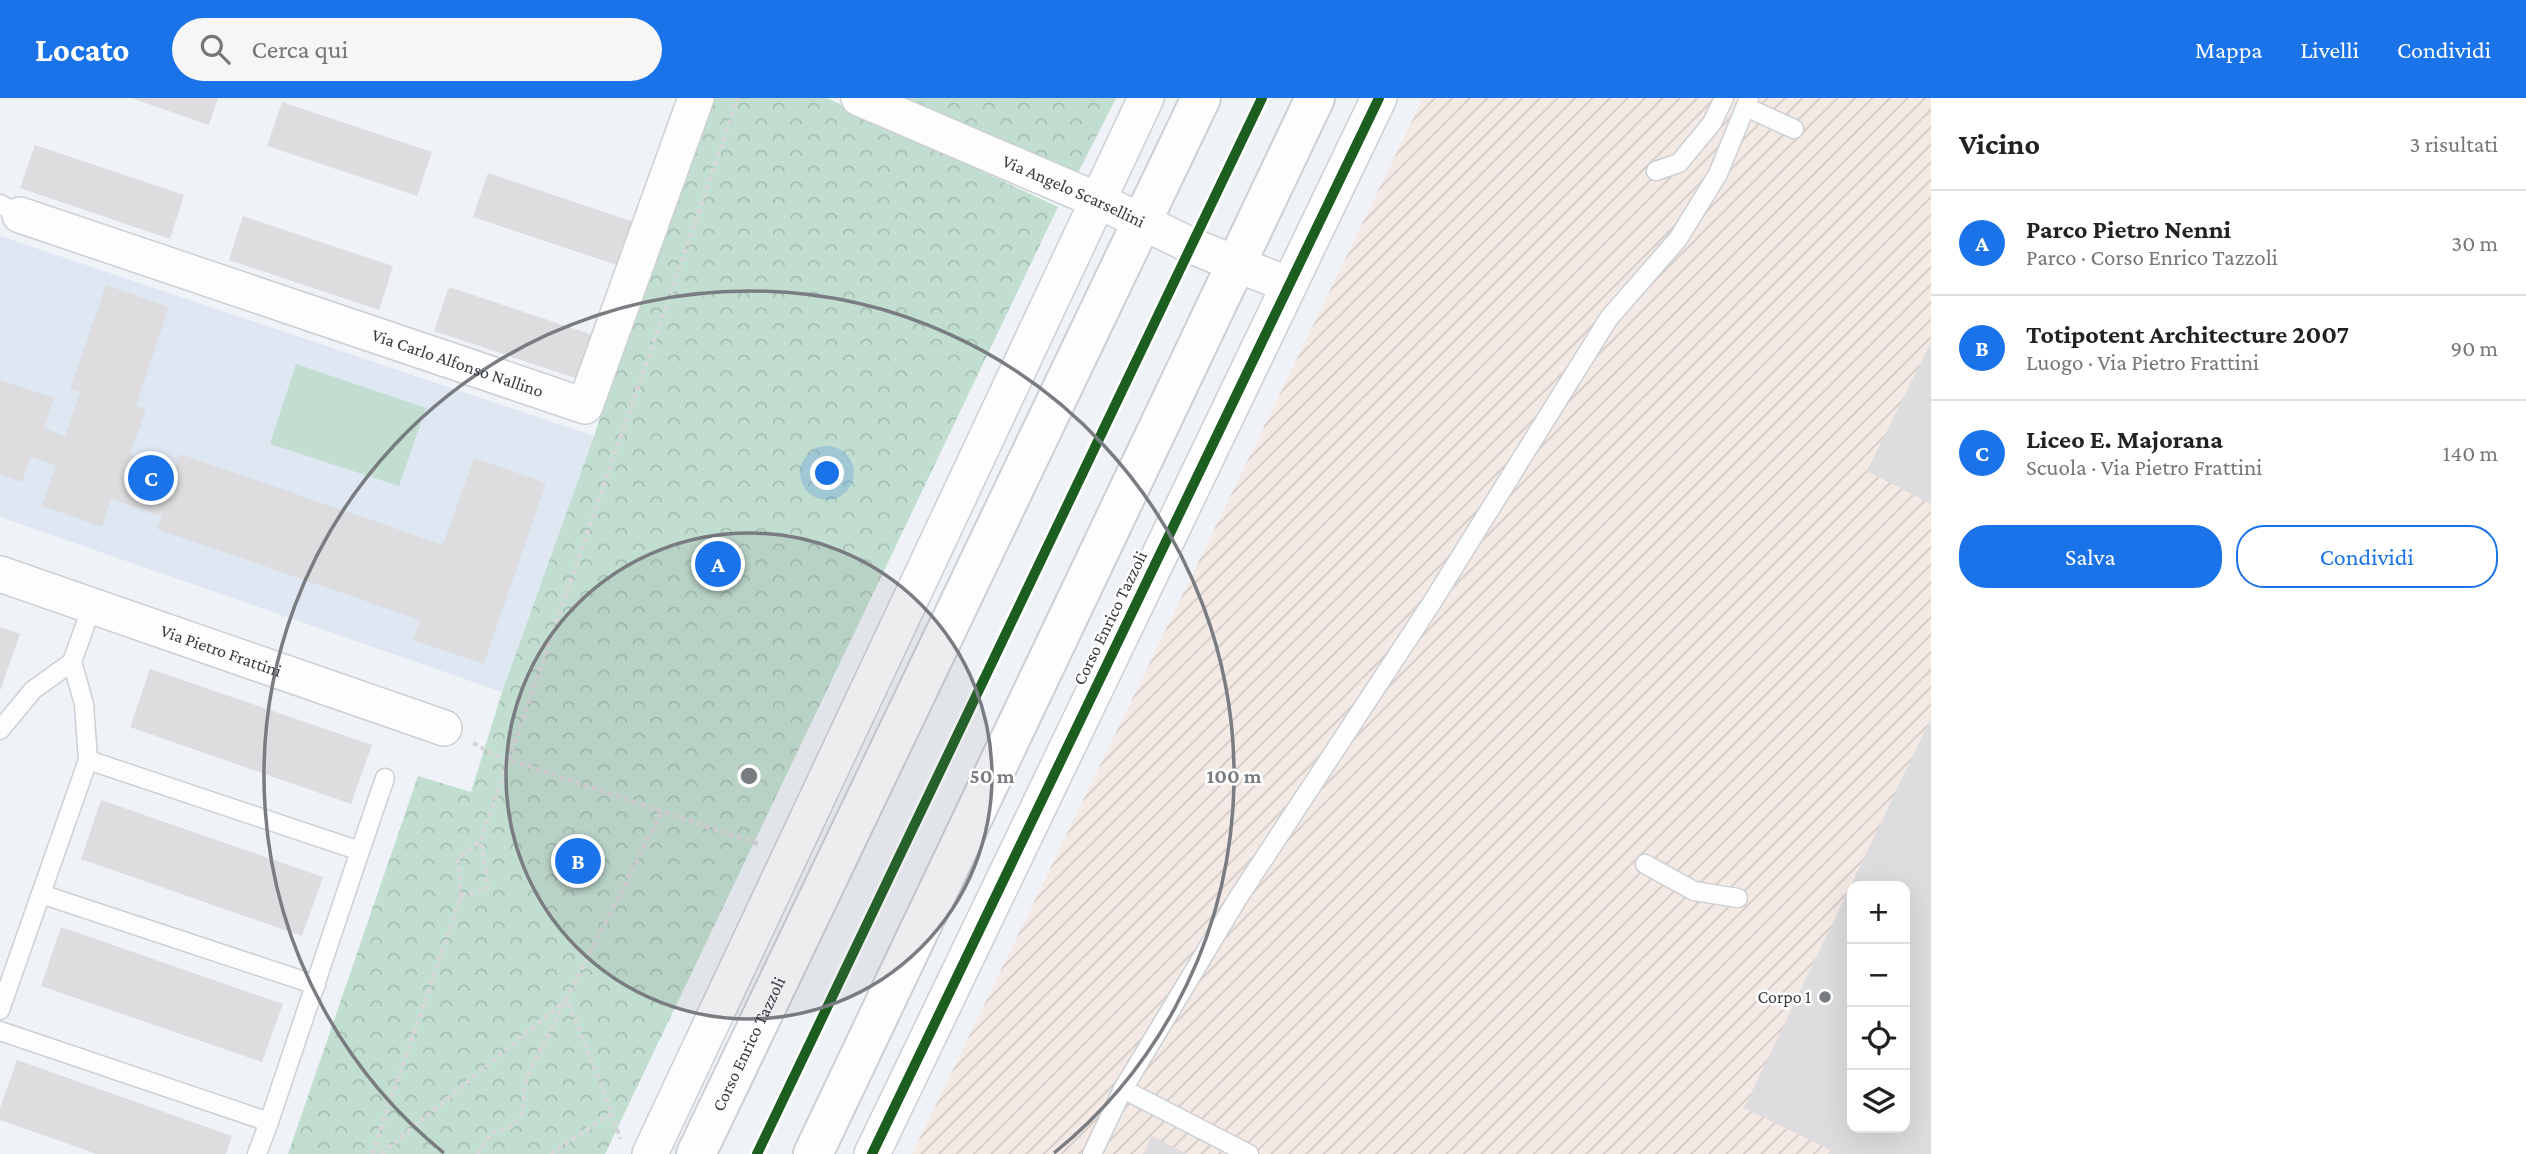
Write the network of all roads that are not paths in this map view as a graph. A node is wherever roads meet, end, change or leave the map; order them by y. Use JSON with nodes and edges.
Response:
{"nodes":[{"id":1,"x":696,"y":98,"type":"edge"},
{"id":2,"x":859,"y":98,"type":"edge"},
{"id":3,"x":1146,"y":98,"type":"edge"},
{"id":4,"x":1201,"y":98,"type":"edge"},
{"id":5,"x":1315,"y":98,"type":"edge"},
{"id":6,"x":1379,"y":98,"type":"edge"},
{"id":7,"x":1724,"y":98,"type":"edge"},
{"id":8,"x":1748,"y":102,"type":"edge"},
{"id":9,"x":1794,"y":129,"type":"dead end"},
{"id":10,"x":1656,"y":172,"type":"dead end"},
{"id":11,"x":1098,"y":201,"type":"junction"},
{"id":12,"x":10,"y":210,"type":"edge"},
{"id":13,"x":1141,"y":222,"type":"junction"},
{"id":14,"x":1235,"y":263,"type":"junction"},
{"id":15,"x":1289,"y":285,"type":"junction"},
{"id":16,"x":0,"y":574,"type":"edge"},
{"id":17,"x":92,"y":606,"type":"junction"},
{"id":18,"x":72,"y":662,"type":"junction"},
{"id":19,"x":444,"y":728,"type":"road end"},
{"id":20,"x":0,"y":730,"type":"edge"},
{"id":21,"x":88,"y":760,"type":"junction"},
{"id":22,"x":384,"y":778,"type":"dead end"},
{"id":23,"x":360,"y":851,"type":"junction"},
{"id":24,"x":1645,"y":864,"type":"dead end"},
{"id":25,"x":41,"y":894,"type":"junction"},
{"id":26,"x":1738,"y":898,"type":"dead end"},
{"id":27,"x":316,"y":985,"type":"junction"},
{"id":28,"x":0,"y":1010,"type":"edge"},
{"id":29,"x":0,"y":1031,"type":"edge"},
{"id":30,"x":1123,"y":1089,"type":"junction"},
{"id":31,"x":269,"y":1122,"type":"junction"},
{"id":32,"x":636,"y":1149,"type":"edge"},
{"id":33,"x":257,"y":1154,"type":"edge"},
{"id":34,"x":696,"y":1154,"type":"edge"},
{"id":35,"x":813,"y":1154,"type":"edge"},
{"id":36,"x":872,"y":1154,"type":"edge"},
{"id":37,"x":1092,"y":1154,"type":"edge"},
{"id":38,"x":1249,"y":1154,"type":"edge"}],
"edges":[{"from":1,"to":12,"type":"street","name":"Via Carlo Alfonso Nallino"},
{"from":2,"to":11,"type":"street","name":"Via Angelo Scarsellini"},
{"from":3,"to":11,"type":"street"},
{"from":4,"to":13,"type":"street","name":"Corso Enrico Tazzoli"},
{"from":5,"to":14,"type":"street"},
{"from":6,"to":15,"type":"street","name":"Corso Enrico Tazzoli"},
{"from":7,"to":10,"type":"lane"},
{"from":8,"to":9,"type":"lane"},
{"from":8,"to":30,"type":"lane"},
{"from":11,"to":13,"type":"street","name":"Via Angelo Scarsellini"},
{"from":11,"to":32,"type":"street"},
{"from":13,"to":14,"type":"street","name":"Via Angelo Scarsellini"},
{"from":13,"to":34,"type":"street","name":"Corso Enrico Tazzoli"},
{"from":14,"to":15,"type":"street","name":"Via Angelo Scarsellini"},
{"from":14,"to":35,"type":"street"},
{"from":15,"to":36,"type":"street","name":"Corso Enrico Tazzoli"},
{"from":16,"to":17,"type":"street","name":"Via Pietro Frattini"},
{"from":17,"to":18,"type":"lane"},
{"from":17,"to":19,"type":"street","name":"Via Pietro Frattini"},
{"from":18,"to":20,"type":"lane"},
{"from":18,"to":21,"type":"lane"},
{"from":21,"to":23,"type":"lane"},
{"from":21,"to":25,"type":"lane"},
{"from":22,"to":23,"type":"lane"},
{"from":23,"to":27,"type":"lane"},
{"from":24,"to":26,"type":"lane"},
{"from":25,"to":27,"type":"lane"},
{"from":25,"to":28,"type":"lane"},
{"from":27,"to":31,"type":"lane"},
{"from":29,"to":31,"type":"lane"},
{"from":30,"to":37,"type":"lane"},
{"from":30,"to":38,"type":"lane"},
{"from":31,"to":33,"type":"lane"}]}
